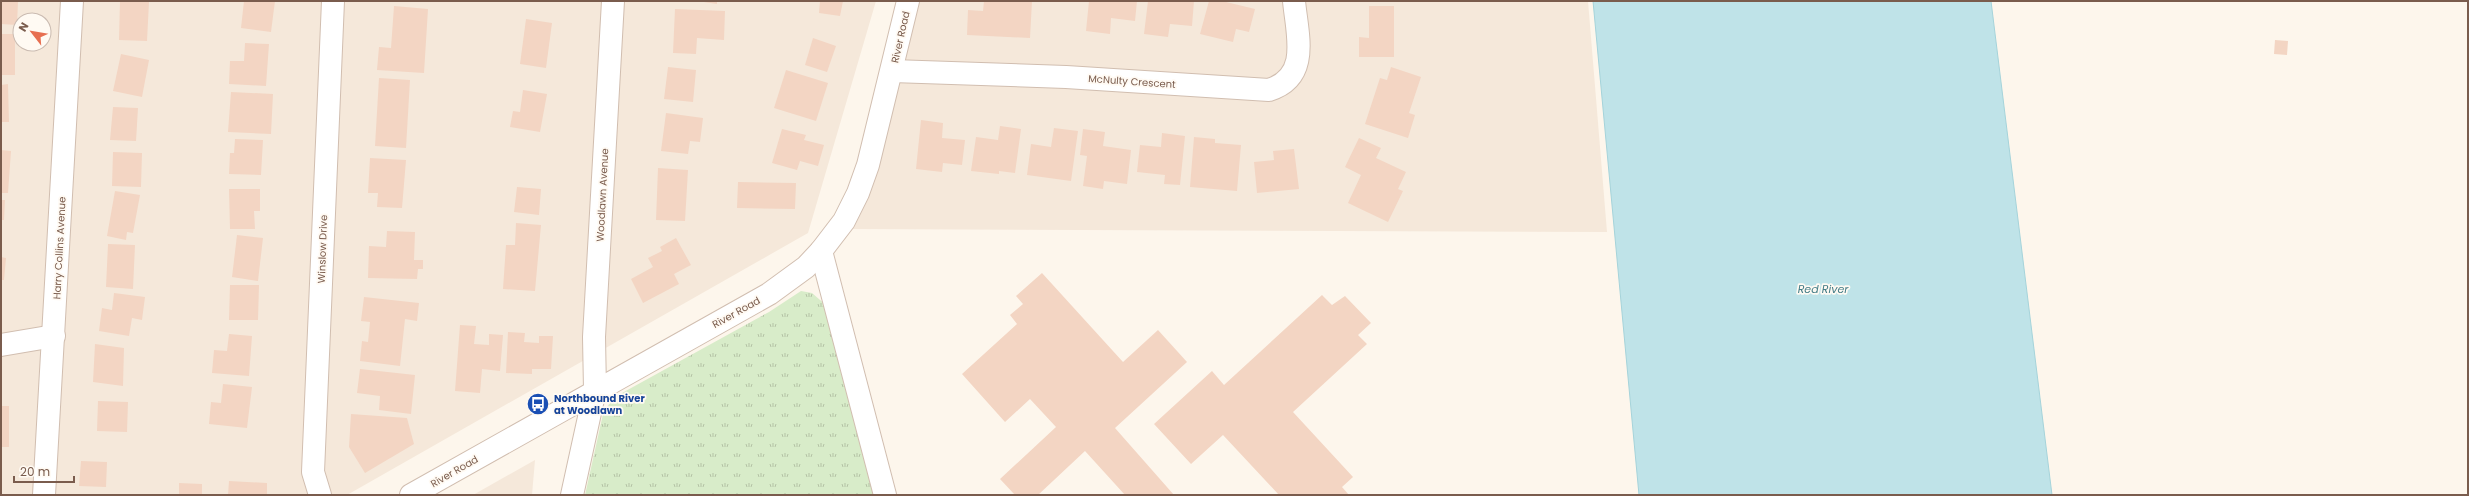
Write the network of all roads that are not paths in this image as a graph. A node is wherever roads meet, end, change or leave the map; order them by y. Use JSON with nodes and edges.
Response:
{"nodes":[{"id":1,"x":72,"y":1,"type":"edge"},
{"id":2,"x":333,"y":1,"type":"edge"},
{"id":3,"x":613,"y":1,"type":"edge"},
{"id":4,"x":908,"y":1,"type":"edge"},
{"id":5,"x":1294,"y":1,"type":"edge"},
{"id":6,"x":892,"y":71,"type":"junction"},
{"id":7,"x":821,"y":251,"type":"junction"},
{"id":8,"x":54,"y":336,"type":"junction"},
{"id":9,"x":1,"y":345,"type":"edge"},
{"id":10,"x":595,"y":390,"type":"junction"},
{"id":11,"x":44,"y":495,"type":"edge"},
{"id":12,"x":320,"y":495,"type":"edge"},
{"id":13,"x":411,"y":495,"type":"edge"},
{"id":14,"x":572,"y":495,"type":"edge"},
{"id":15,"x":885,"y":495,"type":"edge"}],
"edges":[{"from":1,"to":8,"type":"street","name":"Harry Collins Avenue"},
{"from":2,"to":12,"type":"street","name":"Winslow Drive"},
{"from":3,"to":10,"type":"street","name":"Woodlawn Avenue"},
{"from":4,"to":6,"type":"street","name":"River Road"},
{"from":5,"to":6,"type":"street","name":"McNulty Crescent"},
{"from":6,"to":7,"type":"street","name":"River Road"},
{"from":7,"to":10,"type":"street","name":"River Road"},
{"from":7,"to":15,"type":"street"},
{"from":8,"to":9,"type":"street"},
{"from":8,"to":11,"type":"street","name":"Harry Collins Avenue"},
{"from":10,"to":13,"type":"street","name":"River Road"},
{"from":10,"to":14,"type":"street","name":"Woodlawn Avenue"}]}
